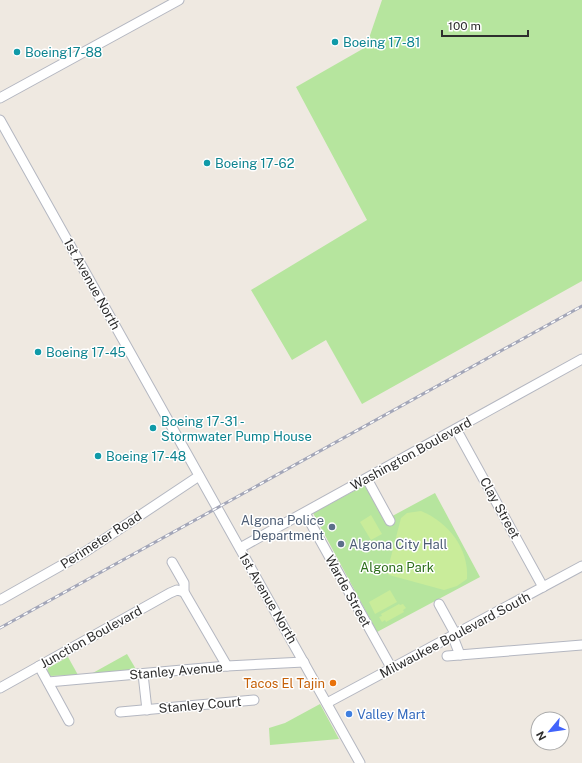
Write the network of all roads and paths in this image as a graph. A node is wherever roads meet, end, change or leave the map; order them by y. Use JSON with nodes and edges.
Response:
{"nodes":[{"id":1,"x":179,"y":0,"type":"edge"},
{"id":2,"x":0,"y":98,"type":"edge"},
{"id":3,"x":0,"y":120,"type":"edge"},
{"id":4,"x":582,"y":359,"type":"edge"},
{"id":5,"x":456,"y":429,"type":"junction"},
{"id":6,"x":199,"y":476,"type":"junction"},
{"id":7,"x":366,"y":479,"type":"junction"},
{"id":8,"x":305,"y":513,"type":"junction"},
{"id":9,"x":390,"y":521,"type":"dead end"},
{"id":10,"x":240,"y":548,"type":"junction"},
{"id":11,"x":172,"y":562,"type":"dead end"},
{"id":12,"x":582,"y":566,"type":"edge"},
{"id":13,"x":543,"y":587,"type":"junction"},
{"id":14,"x":184,"y":592,"type":"junction"},
{"id":15,"x":0,"y":600,"type":"edge"},
{"id":16,"x":439,"y":604,"type":"dead end"},
{"id":17,"x":454,"y":636,"type":"junction"},
{"id":18,"x":582,"y":644,"type":"edge"},
{"id":19,"x":460,"y":655,"type":"junction"},
{"id":20,"x":447,"y":656,"type":"dead end"},
{"id":21,"x":304,"y":662,"type":"junction"},
{"id":22,"x":39,"y":666,"type":"junction"},
{"id":23,"x":227,"y":666,"type":"junction"},
{"id":24,"x":392,"y":669,"type":"junction"},
{"id":25,"x":143,"y":674,"type":"junction"},
{"id":26,"x":48,"y":682,"type":"junction"},
{"id":27,"x":0,"y":688,"type":"edge"},
{"id":28,"x":254,"y":700,"type":"dead end"},
{"id":29,"x":327,"y":703,"type":"junction"},
{"id":30,"x":147,"y":710,"type":"junction"},
{"id":31,"x":120,"y":712,"type":"dead end"},
{"id":32,"x":69,"y":721,"type":"dead end"},
{"id":33,"x":360,"y":763,"type":"edge"}],
"edges":[{"from":1,"to":2,"type":"street"},
{"from":3,"to":6,"type":"street","name":"1st Avenue North"},
{"from":4,"to":5,"type":"street","name":"Washington Boulevard"},
{"from":5,"to":7,"type":"street","name":"Washington Boulevard"},
{"from":5,"to":13,"type":"street","name":"Clay Street"},
{"from":6,"to":10,"type":"street","name":"1st Avenue North"},
{"from":6,"to":15,"type":"street","name":"Perimeter Road"},
{"from":7,"to":8,"type":"street","name":"Washington Boulevard"},
{"from":7,"to":9,"type":"street"},
{"from":8,"to":10,"type":"street","name":"Washington Boulevard"},
{"from":8,"to":24,"type":"street","name":"Warde Street"},
{"from":10,"to":21,"type":"street","name":"1st Avenue North"},
{"from":11,"to":14,"type":"street"},
{"from":12,"to":13,"type":"street","name":"Milwaukee Boulevard South"},
{"from":13,"to":17,"type":"street","name":"Milwaukee Boulevard South"},
{"from":14,"to":22,"type":"street","name":"Junction Boulevard"},
{"from":14,"to":23,"type":"street"},
{"from":16,"to":17,"type":"street"},
{"from":17,"to":19,"type":"street"},
{"from":17,"to":24,"type":"street","name":"Milwaukee Boulevard South"},
{"from":18,"to":19,"type":"street"},
{"from":19,"to":20,"type":"street"},
{"from":21,"to":23,"type":"street","name":"Stanley Avenue"},
{"from":21,"to":29,"type":"street","name":"1st Avenue North"},
{"from":22,"to":26,"type":"street"},
{"from":22,"to":27,"type":"street","name":"Junction Boulevard"},
{"from":23,"to":25,"type":"street","name":"Stanley Avenue"},
{"from":24,"to":29,"type":"street","name":"Milwaukee Boulevard South"},
{"from":25,"to":26,"type":"street","name":"Stanley Avenue"},
{"from":25,"to":30,"type":"street","name":"Stanley Court"},
{"from":26,"to":32,"type":"street"},
{"from":28,"to":30,"type":"street","name":"Stanley Court"},
{"from":29,"to":33,"type":"street","name":"1st Avenue North"},
{"from":30,"to":31,"type":"street","name":"Stanley Court"}]}
